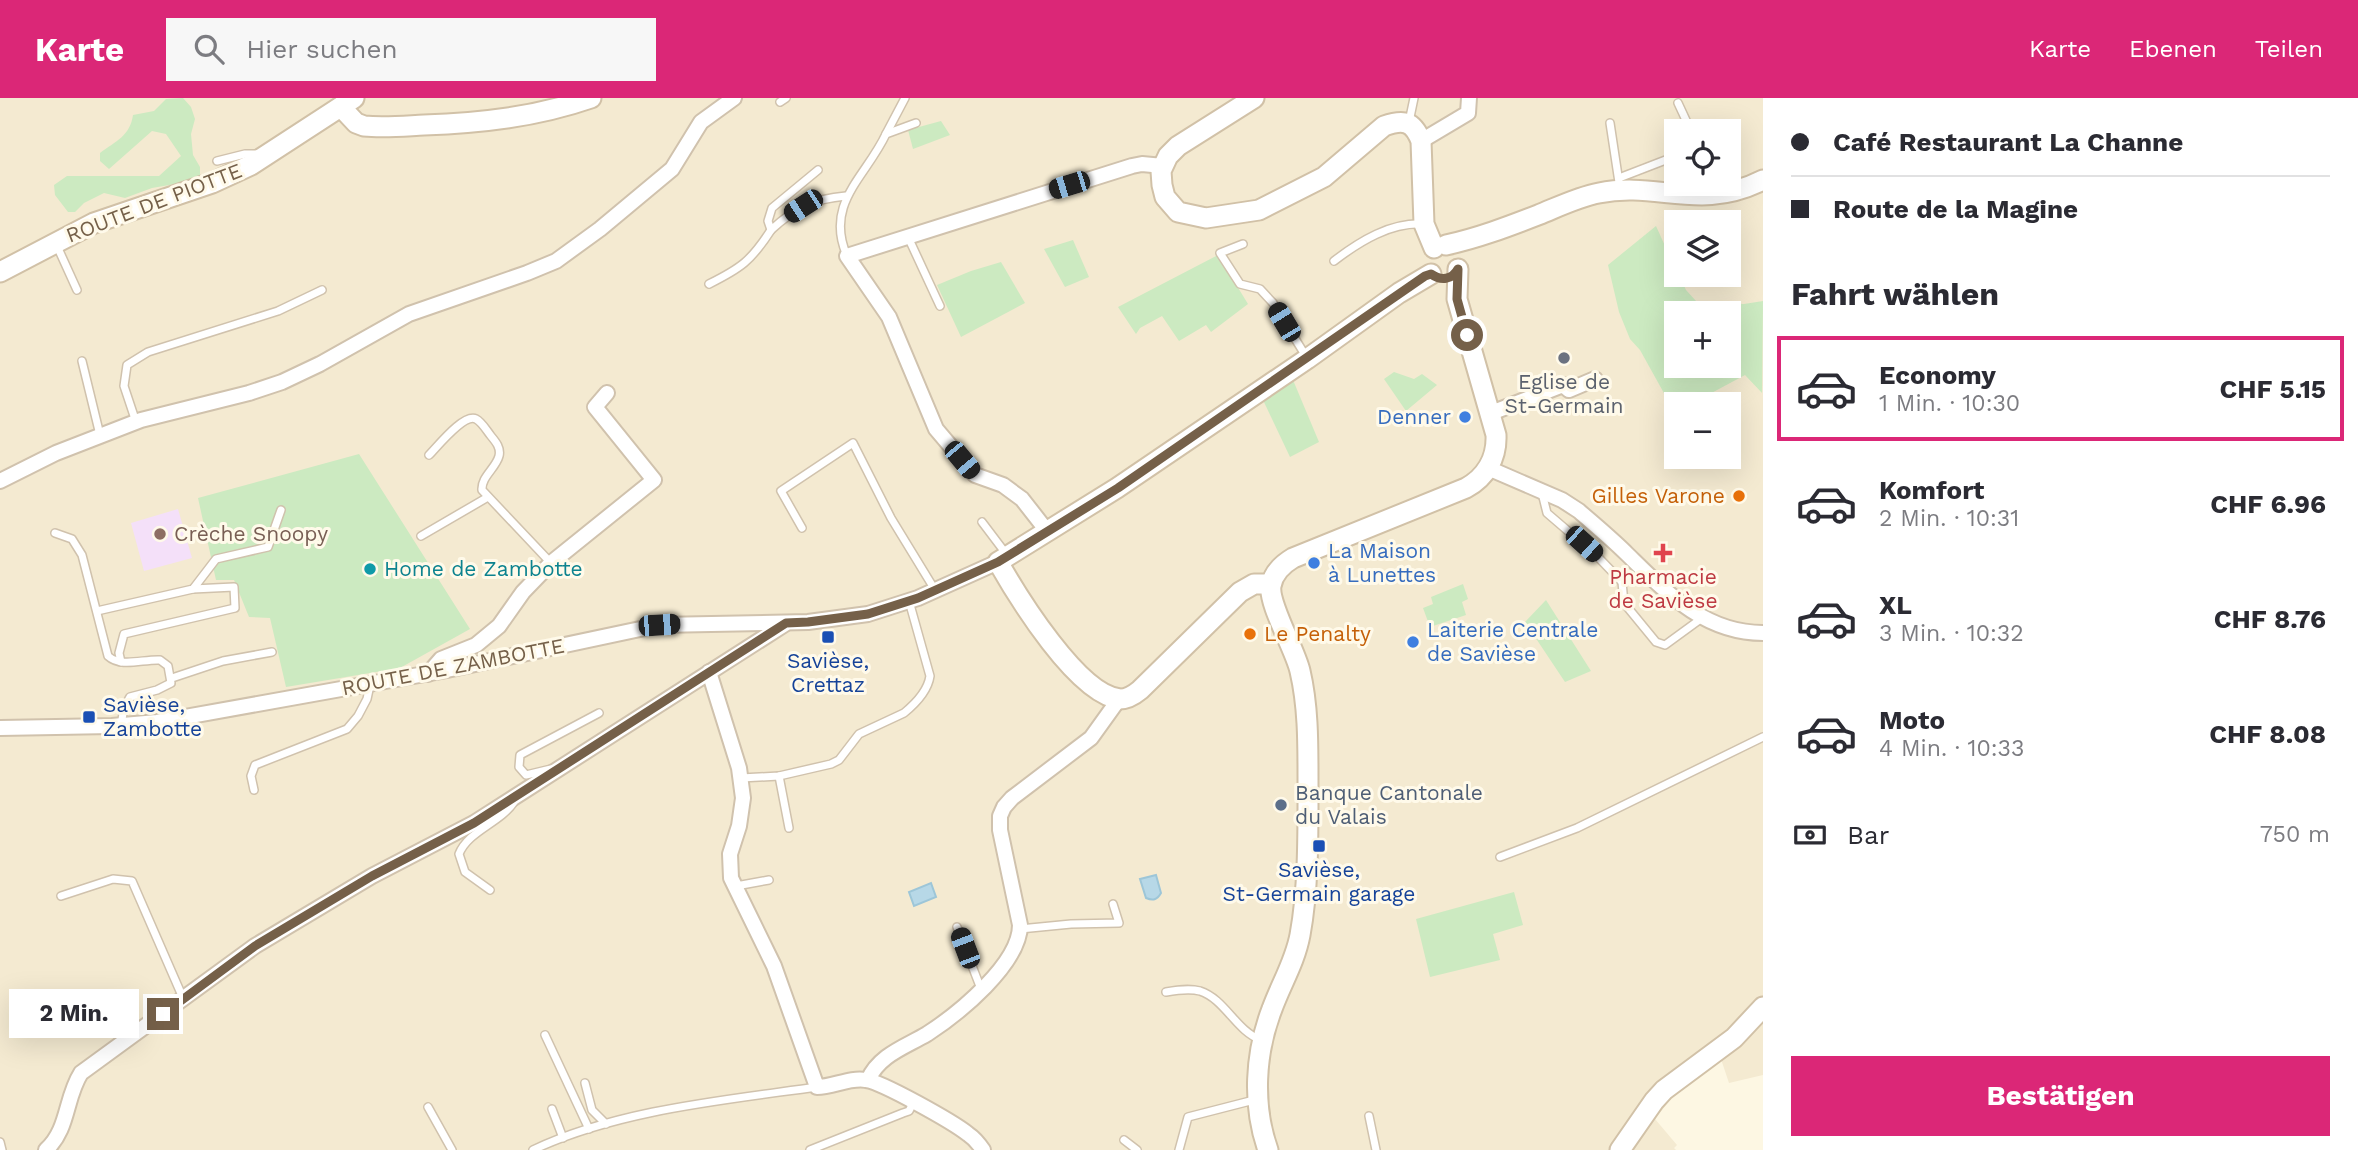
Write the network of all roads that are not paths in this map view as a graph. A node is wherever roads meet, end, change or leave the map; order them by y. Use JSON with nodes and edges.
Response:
{"nodes":[{"id":1,"x":591,"y":98,"type":"edge"},
{"id":2,"x":734,"y":98,"type":"edge"},
{"id":3,"x":905,"y":98,"type":"edge"},
{"id":4,"x":1254,"y":98,"type":"edge"},
{"id":5,"x":1414,"y":98,"type":"edge"},
{"id":6,"x":1469,"y":98,"type":"edge"},
{"id":7,"x":348,"y":103,"type":"edge"},
{"id":8,"x":1678,"y":103,"type":"dead end"},
{"id":9,"x":1685,"y":119,"type":"edge"},
{"id":10,"x":916,"y":123,"type":"dead end"},
{"id":11,"x":1408,"y":123,"type":"junction"},
{"id":12,"x":1610,"y":123,"type":"dead end"},
{"id":13,"x":886,"y":134,"type":"junction"},
{"id":14,"x":1421,"y":141,"type":"junction"},
{"id":15,"x":268,"y":154,"type":"junction"},
{"id":16,"x":217,"y":161,"type":"dead end"},
{"id":17,"x":1664,"y":162,"type":"edge"},
{"id":18,"x":1163,"y":166,"type":"junction"},
{"id":19,"x":818,"y":170,"type":"dead end"},
{"id":20,"x":1763,"y":180,"type":"edge"},
{"id":21,"x":1620,"y":184,"type":"junction"},
{"id":22,"x":846,"y":196,"type":"junction"},
{"id":23,"x":1424,"y":224,"type":"junction"},
{"id":24,"x":771,"y":230,"type":"junction"},
{"id":25,"x":908,"y":236,"type":"junction"},
{"id":26,"x":55,"y":242,"type":"junction"},
{"id":27,"x":1242,"y":244,"type":"dead end"},
{"id":28,"x":847,"y":256,"type":"junction"},
{"id":29,"x":1334,"y":261,"type":"dead end"},
{"id":30,"x":1445,"y":262,"type":"junction"},
{"id":31,"x":0,"y":272,"type":"edge"},
{"id":32,"x":709,"y":284,"type":"dead end"},
{"id":33,"x":77,"y":290,"type":"dead end"},
{"id":34,"x":322,"y":290,"type":"dead end"},
{"id":35,"x":940,"y":306,"type":"dead end"},
{"id":36,"x":1307,"y":359,"type":"junction"},
{"id":37,"x":82,"y":361,"type":"dead end"},
{"id":38,"x":1595,"y":379,"type":"dead end"},
{"id":39,"x":607,"y":393,"type":"dead end"},
{"id":40,"x":1491,"y":412,"type":"junction"},
{"id":41,"x":136,"y":422,"type":"junction"},
{"id":42,"x":100,"y":436,"type":"junction"},
{"id":43,"x":429,"y":455,"type":"dead end"},
{"id":44,"x":1488,"y":468,"type":"junction"},
{"id":45,"x":0,"y":481,"type":"edge"},
{"id":46,"x":1542,"y":492,"type":"junction"},
{"id":47,"x":488,"y":497,"type":"junction"},
{"id":48,"x":281,"y":510,"type":"dead end"},
{"id":49,"x":982,"y":522,"type":"dead end"},
{"id":50,"x":802,"y":528,"type":"dead end"},
{"id":51,"x":1047,"y":531,"type":"junction"},
{"id":52,"x":55,"y":533,"type":"dead end"},
{"id":53,"x":421,"y":536,"type":"dead end"},
{"id":54,"x":1003,"y":559,"type":"junction"},
{"id":55,"x":551,"y":563,"type":"junction"},
{"id":56,"x":1646,"y":572,"type":"junction"},
{"id":57,"x":1622,"y":582,"type":"junction"},
{"id":58,"x":1271,"y":584,"type":"junction"},
{"id":59,"x":193,"y":589,"type":"junction"},
{"id":60,"x":936,"y":590,"type":"junction"},
{"id":61,"x":909,"y":601,"type":"junction"},
{"id":62,"x":97,"y":611,"type":"junction"},
{"id":63,"x":1703,"y":618,"type":"junction"},
{"id":64,"x":786,"y":623,"type":"junction"},
{"id":65,"x":1763,"y":633,"type":"edge"},
{"id":66,"x":272,"y":652,"type":"dead end"},
{"id":67,"x":121,"y":662,"type":"junction"},
{"id":68,"x":709,"y":672,"type":"junction"},
{"id":69,"x":428,"y":674,"type":"junction"},
{"id":70,"x":172,"y":678,"type":"junction"},
{"id":71,"x":370,"y":685,"type":"junction"},
{"id":72,"x":1119,"y":699,"type":"junction"},
{"id":73,"x":599,"y":713,"type":"dead end"},
{"id":74,"x":121,"y":726,"type":"junction"},
{"id":75,"x":0,"y":728,"type":"edge"},
{"id":76,"x":1763,"y":737,"type":"edge"},
{"id":77,"x":555,"y":771,"type":"junction"},
{"id":78,"x":779,"y":776,"type":"junction"},
{"id":79,"x":740,"y":778,"type":"junction"},
{"id":80,"x":254,"y":790,"type":"dead end"},
{"id":81,"x":520,"y":793,"type":"junction"},
{"id":82,"x":789,"y":828,"type":"dead end"},
{"id":83,"x":1500,"y":858,"type":"dead end"},
{"id":84,"x":769,"y":880,"type":"dead end"},
{"id":85,"x":735,"y":887,"type":"junction"},
{"id":86,"x":490,"y":890,"type":"dead end"},
{"id":87,"x":61,"y":896,"type":"dead end"},
{"id":88,"x":1113,"y":904,"type":"dead end"},
{"id":89,"x":957,"y":927,"type":"dead end"},
{"id":90,"x":1020,"y":929,"type":"junction"},
{"id":91,"x":981,"y":989,"type":"junction"},
{"id":92,"x":1166,"y":992,"type":"dead end"},
{"id":93,"x":184,"y":999,"type":"junction"},
{"id":94,"x":1763,"y":1007,"type":"edge"},
{"id":95,"x":545,"y":1035,"type":"dead end"},
{"id":96,"x":1262,"y":1040,"type":"junction"},
{"id":97,"x":868,"y":1080,"type":"junction"},
{"id":98,"x":585,"y":1083,"type":"dead end"},
{"id":99,"x":817,"y":1087,"type":"junction"},
{"id":100,"x":1259,"y":1099,"type":"junction"},
{"id":101,"x":913,"y":1103,"type":"junction"},
{"id":102,"x":428,"y":1107,"type":"dead end"},
{"id":103,"x":552,"y":1109,"type":"dead end"},
{"id":104,"x":1369,"y":1116,"type":"dead end"},
{"id":105,"x":606,"y":1124,"type":"junction"},
{"id":106,"x":589,"y":1129,"type":"junction"},
{"id":107,"x":564,"y":1138,"type":"junction"},
{"id":108,"x":1124,"y":1140,"type":"dead end"},
{"id":109,"x":0,"y":1142,"type":"edge"},
{"id":110,"x":2,"y":1150,"type":"edge"},
{"id":111,"x":46,"y":1150,"type":"edge"},
{"id":112,"x":452,"y":1150,"type":"edge"},
{"id":113,"x":533,"y":1150,"type":"edge"},
{"id":114,"x":810,"y":1150,"type":"edge"},
{"id":115,"x":983,"y":1150,"type":"edge"},
{"id":116,"x":1137,"y":1150,"type":"edge"},
{"id":117,"x":1179,"y":1150,"type":"edge"},
{"id":118,"x":1268,"y":1150,"type":"edge"},
{"id":119,"x":1376,"y":1150,"type":"edge"},
{"id":120,"x":1620,"y":1150,"type":"edge"}],
"edges":[{"from":1,"to":7,"type":"street"},
{"from":2,"to":41,"type":"street"},
{"from":3,"to":13,"type":"lane"},
{"from":4,"to":18,"type":"street"},
{"from":5,"to":11,"type":"lane"},
{"from":6,"to":14,"type":"street"},
{"from":7,"to":15,"type":"street","name":"ROUTE DE PIOTTE"},
{"from":8,"to":9,"type":"lane"},
{"from":10,"to":13,"type":"lane"},
{"from":11,"to":14,"type":"street"},
{"from":11,"to":18,"type":"street"},
{"from":12,"to":21,"type":"lane"},
{"from":13,"to":22,"type":"lane"},
{"from":14,"to":23,"type":"street"},
{"from":15,"to":16,"type":"lane"},
{"from":15,"to":26,"type":"street","name":"ROUTE DE PIOTTE"},
{"from":17,"to":21,"type":"lane"},
{"from":18,"to":25,"type":"street"},
{"from":19,"to":24,"type":"lane"},
{"from":20,"to":21,"type":"street"},
{"from":21,"to":30,"type":"street"},
{"from":22,"to":24,"type":"lane"},
{"from":22,"to":28,"type":"lane"},
{"from":23,"to":29,"type":"lane"},
{"from":23,"to":30,"type":"street"},
{"from":24,"to":32,"type":"lane"},
{"from":25,"to":28,"type":"street"},
{"from":25,"to":35,"type":"lane"},
{"from":26,"to":31,"type":"street","name":"ROUTE DE PIOTTE"},
{"from":26,"to":33,"type":"lane"},
{"from":27,"to":36,"type":"lane"},
{"from":28,"to":51,"type":"street"},
{"from":30,"to":36,"type":"street"},
{"from":30,"to":40,"type":"street"},
{"from":34,"to":41,"type":"lane"},
{"from":36,"to":51,"type":"street"},
{"from":37,"to":42,"type":"lane"},
{"from":38,"to":40,"type":"street"},
{"from":39,"to":55,"type":"street"},
{"from":40,"to":44,"type":"street"},
{"from":41,"to":42,"type":"street"},
{"from":42,"to":45,"type":"street"},
{"from":43,"to":47,"type":"lane"},
{"from":44,"to":46,"type":"street"},
{"from":44,"to":58,"type":"street"},
{"from":46,"to":56,"type":"street"},
{"from":46,"to":57,"type":"lane"},
{"from":47,"to":53,"type":"lane"},
{"from":47,"to":55,"type":"lane"},
{"from":48,"to":59,"type":"lane"},
{"from":49,"to":54,"type":"lane"},
{"from":50,"to":60,"type":"lane"},
{"from":51,"to":54,"type":"street"},
{"from":52,"to":62,"type":"lane"},
{"from":54,"to":60,"type":"street","name":"ROUTE DE ZAMBOTTE"},
{"from":54,"to":72,"type":"street"},
{"from":55,"to":69,"type":"street"},
{"from":56,"to":57,"type":"lane"},
{"from":56,"to":63,"type":"street"},
{"from":57,"to":63,"type":"lane"},
{"from":58,"to":72,"type":"street"},
{"from":58,"to":96,"type":"street"},
{"from":59,"to":62,"type":"lane"},
{"from":59,"to":67,"type":"lane"},
{"from":60,"to":61,"type":"street","name":"ROUTE DE ZAMBOTTE"},
{"from":61,"to":64,"type":"street","name":"ROUTE DE ZAMBOTTE"},
{"from":61,"to":78,"type":"lane"},
{"from":62,"to":67,"type":"lane"},
{"from":63,"to":65,"type":"street"},
{"from":64,"to":68,"type":"street"},
{"from":64,"to":69,"type":"street","name":"ROUTE DE ZAMBOTTE"},
{"from":66,"to":70,"type":"lane"},
{"from":67,"to":70,"type":"lane"},
{"from":68,"to":77,"type":"street"},
{"from":68,"to":79,"type":"street"},
{"from":69,"to":71,"type":"street","name":"ROUTE DE ZAMBOTTE"},
{"from":70,"to":74,"type":"lane"},
{"from":71,"to":74,"type":"street","name":"ROUTE DE ZAMBOTTE"},
{"from":71,"to":80,"type":"lane"},
{"from":72,"to":90,"type":"street"},
{"from":73,"to":77,"type":"lane"},
{"from":74,"to":75,"type":"street","name":"ROUTE DE ZAMBOTTE"},
{"from":76,"to":83,"type":"lane"},
{"from":77,"to":81,"type":"street"},
{"from":78,"to":79,"type":"lane"},
{"from":78,"to":82,"type":"lane"},
{"from":79,"to":85,"type":"street"},
{"from":81,"to":86,"type":"lane"},
{"from":81,"to":93,"type":"street"},
{"from":84,"to":85,"type":"lane"},
{"from":85,"to":99,"type":"street"},
{"from":87,"to":93,"type":"lane"},
{"from":88,"to":90,"type":"lane"},
{"from":89,"to":91,"type":"lane"},
{"from":90,"to":91,"type":"street"},
{"from":91,"to":97,"type":"street"},
{"from":92,"to":96,"type":"lane"},
{"from":93,"to":111,"type":"street"},
{"from":94,"to":120,"type":"street"},
{"from":95,"to":106,"type":"lane"},
{"from":96,"to":100,"type":"street"},
{"from":97,"to":99,"type":"street"},
{"from":97,"to":101,"type":"street"},
{"from":98,"to":105,"type":"lane"},
{"from":99,"to":105,"type":"lane"},
{"from":100,"to":117,"type":"lane"},
{"from":100,"to":118,"type":"street"},
{"from":101,"to":114,"type":"lane"},
{"from":101,"to":115,"type":"street"},
{"from":102,"to":112,"type":"lane"},
{"from":103,"to":107,"type":"lane"},
{"from":104,"to":119,"type":"lane"},
{"from":105,"to":106,"type":"lane"},
{"from":106,"to":107,"type":"lane"},
{"from":107,"to":113,"type":"lane"},
{"from":108,"to":116,"type":"lane"},
{"from":109,"to":110,"type":"lane"}]}
